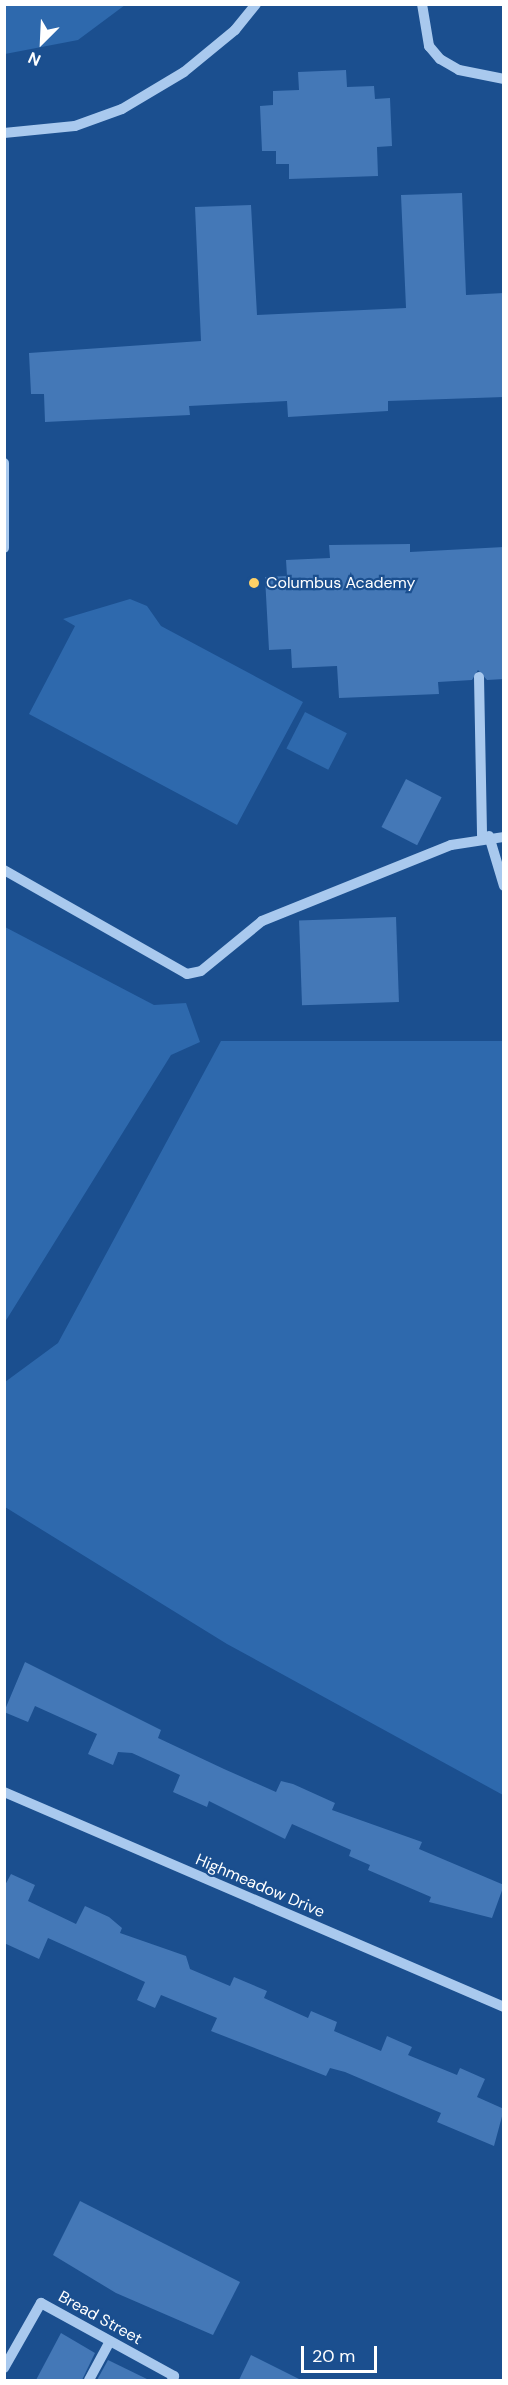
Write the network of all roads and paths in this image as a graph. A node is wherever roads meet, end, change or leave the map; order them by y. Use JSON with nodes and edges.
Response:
{"nodes":[{"id":1,"x":256,"y":4,"type":"edge"},
{"id":2,"x":422,"y":4,"type":"edge"},
{"id":3,"x":504,"y":79,"type":"edge"},
{"id":4,"x":4,"y":133,"type":"edge"},
{"id":5,"x":4,"y":463,"type":"edge"},
{"id":6,"x":4,"y":548,"type":"edge"},
{"id":7,"x":479,"y":677,"type":"dead end"},
{"id":8,"x":486,"y":836,"type":"junction"},
{"id":9,"x":504,"y":837,"type":"edge"},
{"id":10,"x":4,"y":870,"type":"edge"},
{"id":11,"x":504,"y":886,"type":"edge"},
{"id":12,"x":4,"y":1792,"type":"edge"},
{"id":13,"x":504,"y":2007,"type":"edge"},
{"id":14,"x":110,"y":2340,"type":"junction"},
{"id":15,"x":4,"y":2368,"type":"edge"},
{"id":16,"x":89,"y":2380,"type":"edge"},
{"id":17,"x":172,"y":2380,"type":"edge"}],
"edges":[{"from":1,"to":4,"type":"street"},
{"from":2,"to":3,"type":"street"},
{"from":5,"to":6,"type":"street"},
{"from":7,"to":8,"type":"street"},
{"from":8,"to":9,"type":"street"},
{"from":8,"to":10,"type":"street"},
{"from":8,"to":11,"type":"street"},
{"from":12,"to":13,"type":"street","name":"Highmeadow Drive"},
{"from":14,"to":15,"type":"street","name":"Bread Street"},
{"from":14,"to":16,"type":"street"},
{"from":14,"to":17,"type":"street","name":"Bread Street"}]}
